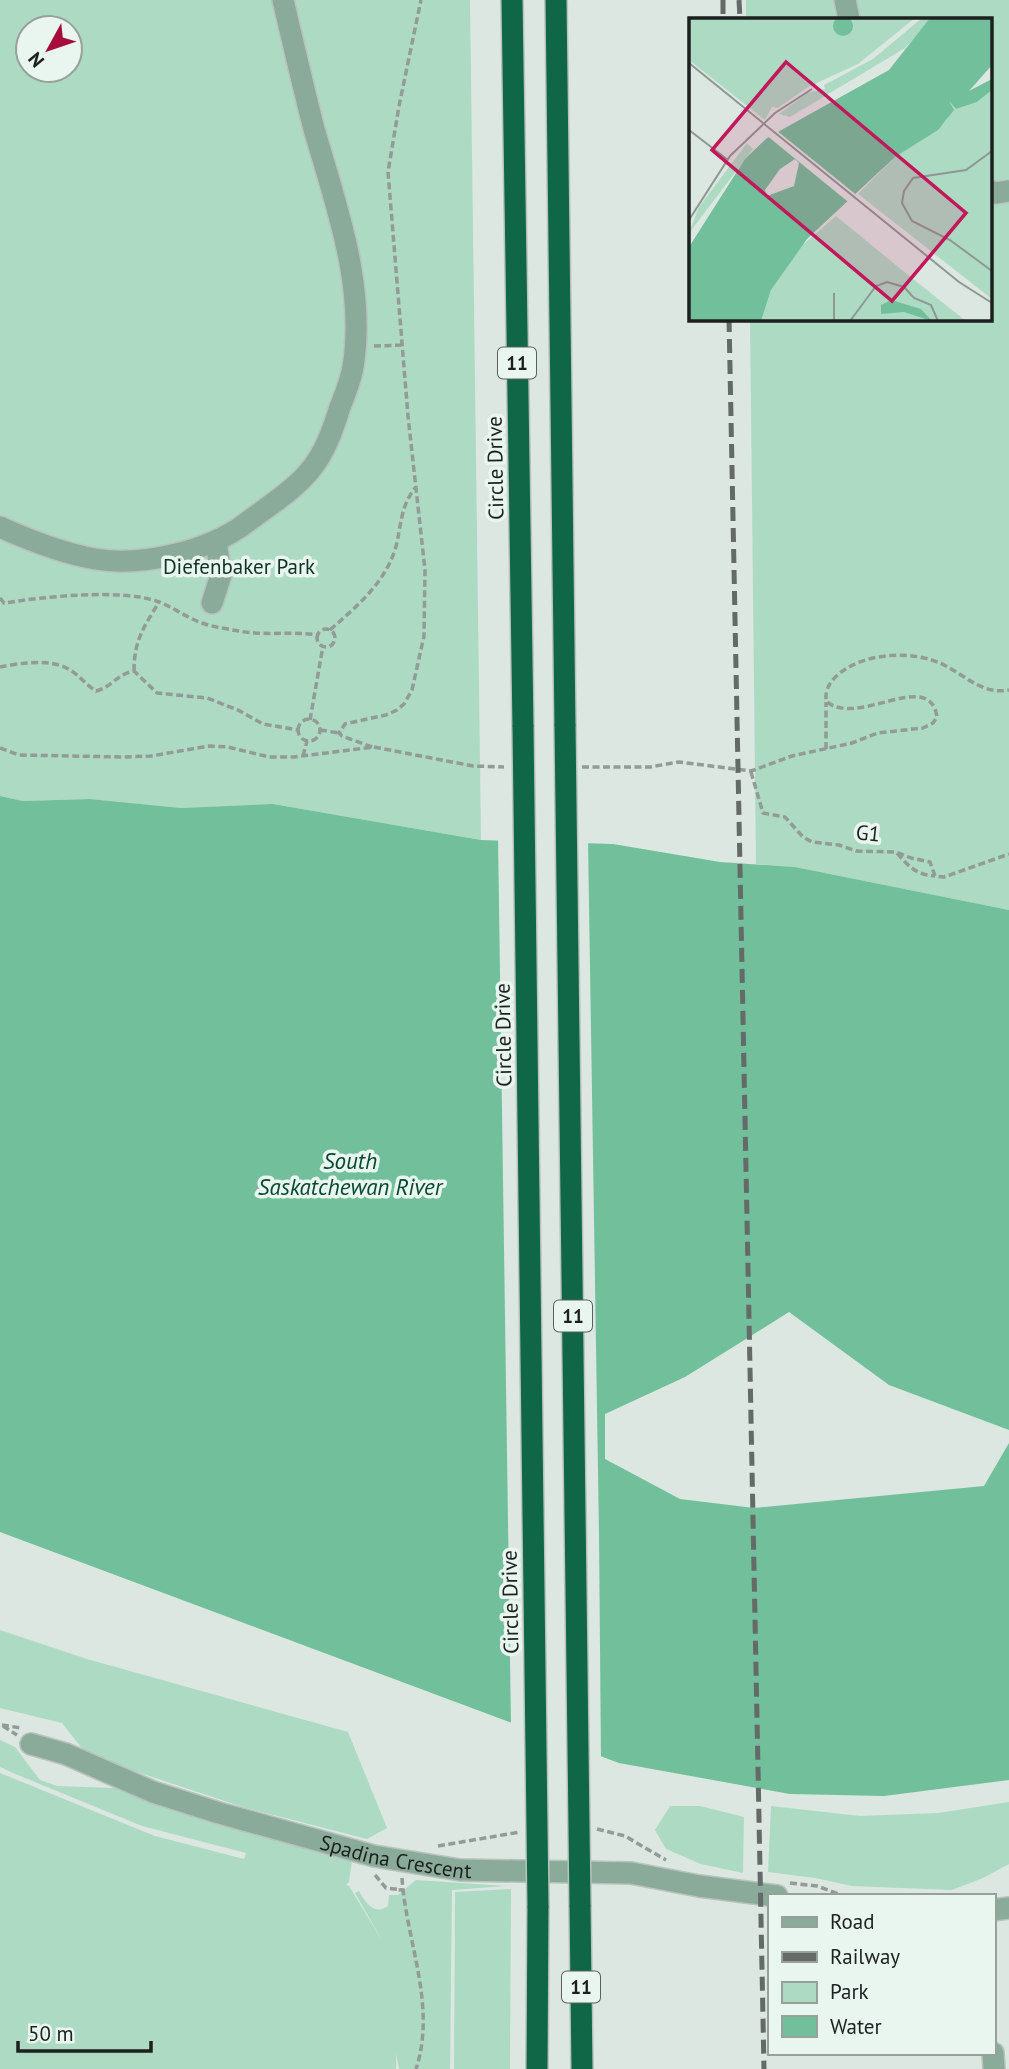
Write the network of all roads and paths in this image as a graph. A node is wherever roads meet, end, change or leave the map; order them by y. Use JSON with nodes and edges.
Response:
{"nodes":[{"id":1,"x":283,"y":0,"type":"edge"},
{"id":2,"x":421,"y":0,"type":"edge"},
{"id":3,"x":512,"y":0,"type":"edge"},
{"id":4,"x":556,"y":0,"type":"edge"},
{"id":5,"x":845,"y":0,"type":"edge"},
{"id":6,"x":849,"y":18,"type":"edge"},
{"id":7,"x":404,"y":345,"type":"junction"},
{"id":8,"x":355,"y":347,"type":"junction"},
{"id":9,"x":416,"y":486,"type":"junction"},
{"id":10,"x":0,"y":527,"type":"edge"},
{"id":11,"x":216,"y":541,"type":"junction"},
{"id":12,"x":0,"y":598,"type":"edge"},
{"id":13,"x":159,"y":602,"type":"junction"},
{"id":14,"x":212,"y":603,"type":"dead end"},
{"id":15,"x":2,"y":605,"type":"edge"},
{"id":16,"x":330,"y":630,"type":"junction"},
{"id":17,"x":318,"y":635,"type":"junction"},
{"id":18,"x":323,"y":646,"type":"junction"},
{"id":19,"x":0,"y":667,"type":"edge"},
{"id":20,"x":134,"y":671,"type":"junction"},
{"id":21,"x":987,"y":689,"type":"dead end"},
{"id":22,"x":1009,"y":690,"type":"edge"},
{"id":23,"x":827,"y":701,"type":"dead end"},
{"id":24,"x":310,"y":720,"type":"junction"},
{"id":25,"x":298,"y":730,"type":"junction"},
{"id":26,"x":320,"y":730,"type":"junction"},
{"id":27,"x":339,"y":733,"type":"junction"},
{"id":28,"x":307,"y":741,"type":"junction"},
{"id":29,"x":374,"y":747,"type":"dead end"},
{"id":30,"x":826,"y":749,"type":"dead end"},
{"id":31,"x":303,"y":756,"type":"dead end"},
{"id":32,"x":751,"y":771,"type":"dead end"},
{"id":33,"x":896,"y":852,"type":"junction"},
{"id":34,"x":1009,"y":854,"type":"edge"},
{"id":35,"x":935,"y":876,"type":"junction"},
{"id":36,"x":31,"y":1744,"type":"dead end"},
{"id":37,"x":586,"y":1829,"type":"dead end"},
{"id":38,"x":523,"y":1832,"type":"dead end"},
{"id":39,"x":429,"y":1847,"type":"dead end"},
{"id":40,"x":374,"y":1856,"type":"junction"},
{"id":41,"x":404,"y":1861,"type":"junction"},
{"id":42,"x":675,"y":1864,"type":"dead end"},
{"id":43,"x":783,"y":1889,"type":"edge"},
{"id":44,"x":403,"y":1890,"type":"junction"},
{"id":45,"x":839,"y":1894,"type":"edge"},
{"id":46,"x":416,"y":2069,"type":"edge"},
{"id":47,"x":537,"y":2069,"type":"edge"},
{"id":48,"x":582,"y":2069,"type":"edge"}],
"edges":[{"from":1,"to":8,"type":"street"},
{"from":2,"to":7,"type":"path"},
{"from":3,"to":47,"type":"highway","name":"Circle Drive","number":"11","bridge":true},
{"from":4,"to":48,"type":"highway","number":"11","bridge":true},
{"from":5,"to":6,"type":"street"},
{"from":7,"to":8,"type":"path"},
{"from":7,"to":9,"type":"path"},
{"from":8,"to":11,"type":"street"},
{"from":9,"to":16,"type":"path"},
{"from":9,"to":27,"type":"path"},
{"from":10,"to":11,"type":"street"},
{"from":11,"to":14,"type":"street"},
{"from":12,"to":15,"type":"path"},
{"from":13,"to":15,"type":"path"},
{"from":13,"to":17,"type":"path"},
{"from":13,"to":20,"type":"path"},
{"from":16,"to":17,"type":"path"},
{"from":16,"to":18,"type":"path"},
{"from":17,"to":18,"type":"path"},
{"from":18,"to":24,"type":"path"},
{"from":19,"to":20,"type":"path"},
{"from":20,"to":25,"type":"path"},
{"from":21,"to":22,"type":"path"},
{"from":23,"to":30,"type":"path"},
{"from":24,"to":25,"type":"path"},
{"from":24,"to":26,"type":"path"},
{"from":25,"to":28,"type":"path"},
{"from":26,"to":27,"type":"path"},
{"from":26,"to":28,"type":"path"},
{"from":27,"to":29,"type":"path"},
{"from":28,"to":31,"type":"path"},
{"from":32,"to":33,"type":"path","name":"G1"},
{"from":33,"to":35,"type":"path"},
{"from":33,"to":35,"type":"path","name":"G1"},
{"from":34,"to":35,"type":"path"},
{"from":36,"to":40,"type":"street","name":"Spadina Crescent"},
{"from":37,"to":42,"type":"path"},
{"from":38,"to":39,"type":"path"},
{"from":40,"to":41,"type":"street","name":"Spadina Crescent"},
{"from":40,"to":44,"type":"path"},
{"from":41,"to":43,"type":"street","name":"Spadina Crescent"},
{"from":41,"to":44,"type":"path"},
{"from":43,"to":45,"type":"path"},
{"from":44,"to":46,"type":"path"}]}
